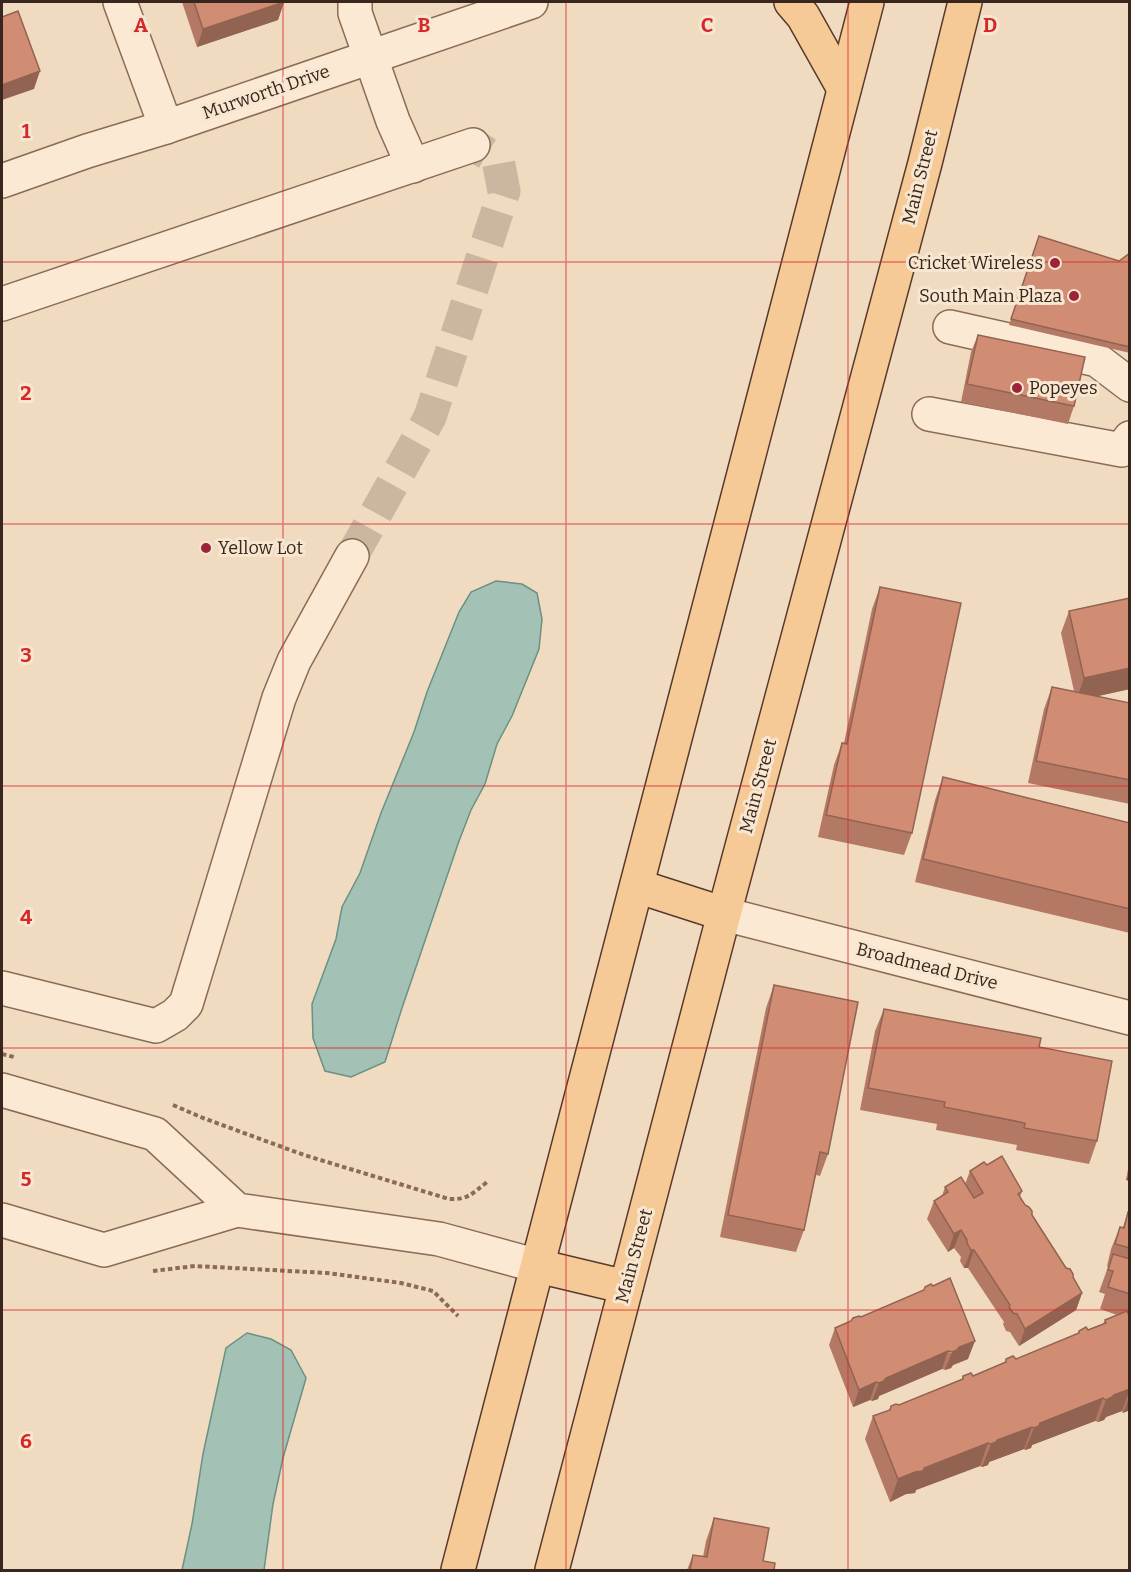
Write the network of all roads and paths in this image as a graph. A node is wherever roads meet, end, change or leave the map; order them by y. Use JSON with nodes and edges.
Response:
{"nodes":[{"id":1,"x":120,"y":2,"type":"edge"},
{"id":2,"x":355,"y":2,"type":"edge"},
{"id":3,"x":531,"y":2,"type":"edge"},
{"id":4,"x":791,"y":2,"type":"edge"},
{"id":5,"x":867,"y":2,"type":"edge"},
{"id":6,"x":964,"y":2,"type":"edge"},
{"id":7,"x":371,"y":56,"type":"junction"},
{"id":8,"x":844,"y":89,"type":"junction"},
{"id":9,"x":166,"y":127,"type":"junction"},
{"id":10,"x":473,"y":145,"type":"dead end"},
{"id":11,"x":413,"y":166,"type":"junction"},
{"id":12,"x":2,"y":181,"type":"edge"},
{"id":13,"x":2,"y":304,"type":"edge"},
{"id":14,"x":950,"y":327,"type":"dead end"},
{"id":15,"x":1130,"y":385,"type":"edge"},
{"id":16,"x":929,"y":414,"type":"dead end"},
{"id":17,"x":1130,"y":438,"type":"edge"},
{"id":18,"x":352,"y":556,"type":"tunnel mouth"},
{"id":19,"x":637,"y":885,"type":"junction"},
{"id":20,"x":724,"y":914,"type":"junction"},
{"id":21,"x":2,"y":988,"type":"edge"},
{"id":22,"x":1130,"y":1018,"type":"edge"},
{"id":23,"x":2,"y":1054,"type":"edge"},
{"id":24,"x":17,"y":1058,"type":"dead end"},
{"id":25,"x":2,"y":1090,"type":"edge"},
{"id":26,"x":167,"y":1103,"type":"dead end"},
{"id":27,"x":487,"y":1182,"type":"dead end"},
{"id":28,"x":237,"y":1210,"type":"junction"},
{"id":29,"x":2,"y":1220,"type":"edge"},
{"id":30,"x":538,"y":1266,"type":"junction"},
{"id":31,"x":151,"y":1271,"type":"dead end"},
{"id":32,"x":626,"y":1287,"type":"junction"},
{"id":33,"x":458,"y":1316,"type":"dead end"},
{"id":34,"x":459,"y":1570,"type":"edge"},
{"id":35,"x":552,"y":1570,"type":"edge"}],
"edges":[{"from":1,"to":9,"type":"street"},
{"from":2,"to":7,"type":"street"},
{"from":3,"to":7,"type":"street","name":"Murworth Drive"},
{"from":4,"to":8,"type":"main road"},
{"from":5,"to":8,"type":"main road"},
{"from":6,"to":20,"type":"main road","name":"Main Street"},
{"from":7,"to":9,"type":"street","name":"Murworth Drive"},
{"from":7,"to":11,"type":"street"},
{"from":8,"to":19,"type":"main road"},
{"from":9,"to":12,"type":"street","name":"Murworth Drive"},
{"from":10,"to":11,"type":"street"},
{"from":11,"to":13,"type":"street"},
{"from":14,"to":15,"type":"street"},
{"from":16,"to":17,"type":"street"},
{"from":18,"to":21,"type":"street"},
{"from":19,"to":20,"type":"main road"},
{"from":19,"to":30,"type":"main road"},
{"from":20,"to":22,"type":"street","name":"Broadmead Drive"},
{"from":20,"to":32,"type":"main road","name":"Main Street"},
{"from":23,"to":24,"type":"path"},
{"from":25,"to":28,"type":"street"},
{"from":26,"to":27,"type":"path"},
{"from":28,"to":29,"type":"street"},
{"from":28,"to":30,"type":"street"},
{"from":30,"to":32,"type":"main road"},
{"from":30,"to":34,"type":"main road"},
{"from":31,"to":33,"type":"path"},
{"from":32,"to":35,"type":"main road","name":"Main Street"}]}
